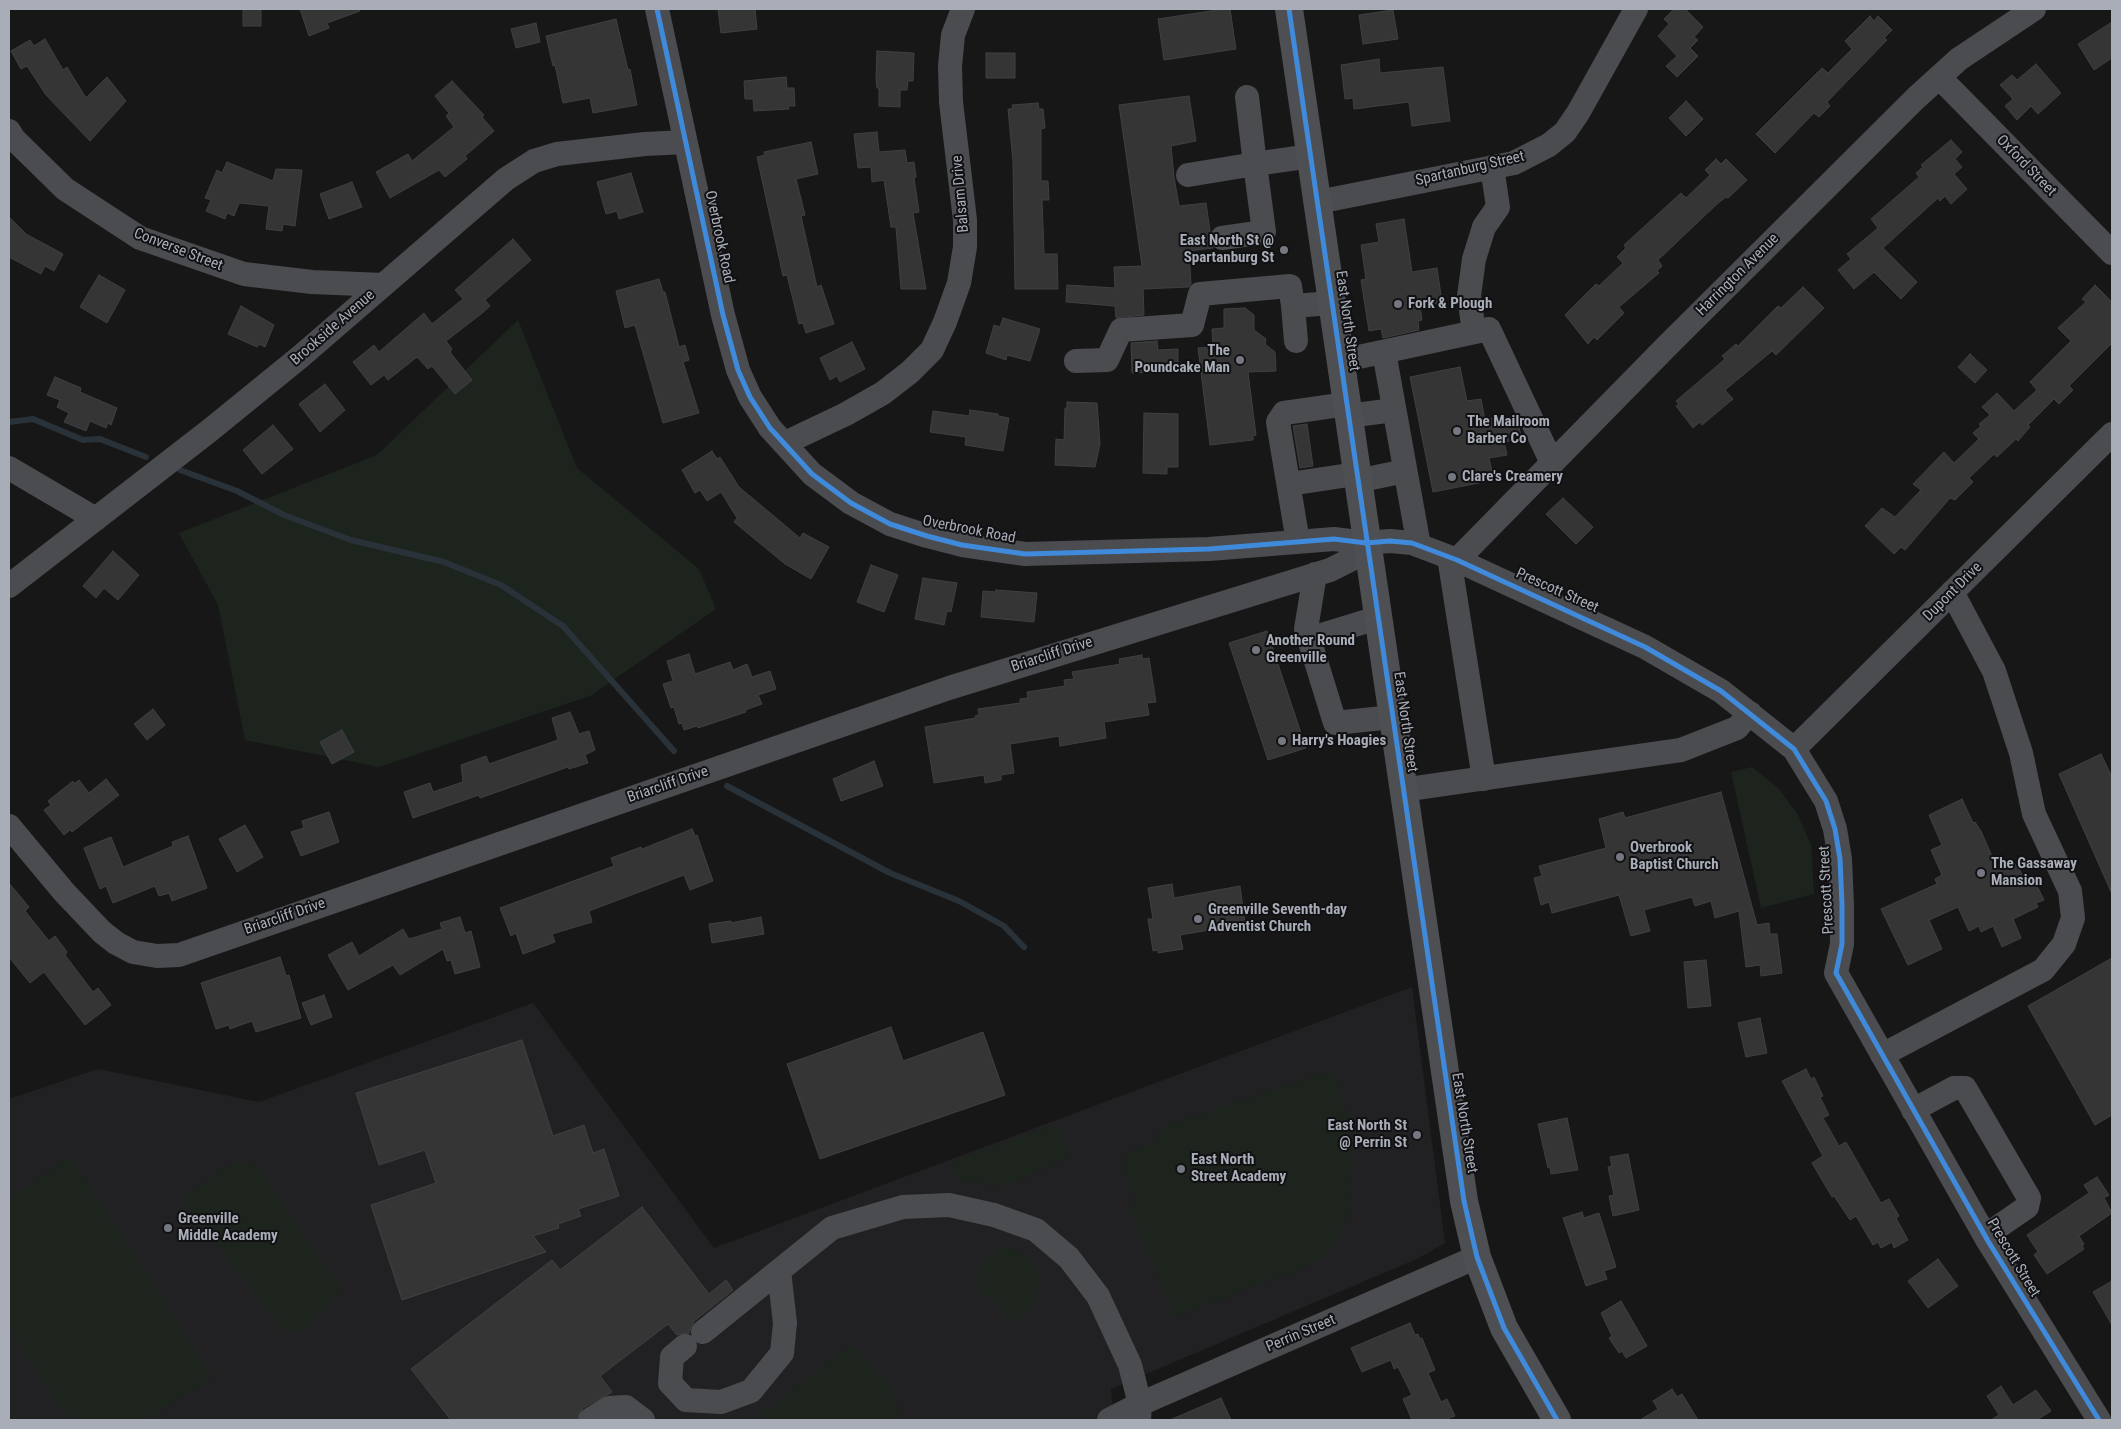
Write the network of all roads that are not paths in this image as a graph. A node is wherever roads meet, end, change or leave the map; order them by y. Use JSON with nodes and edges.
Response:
{"nodes":[{"id":1,"x":657,"y":9,"type":"edge"},
{"id":2,"x":963,"y":9,"type":"edge"},
{"id":3,"x":1636,"y":9,"type":"edge"},
{"id":4,"x":2034,"y":9,"type":"edge"},
{"id":5,"x":1295,"y":10,"type":"edge"},
{"id":6,"x":1940,"y":78,"type":"junction"},
{"id":7,"x":1246,"y":97,"type":"dead end"},
{"id":8,"x":9,"y":131,"type":"edge"},
{"id":9,"x":685,"y":142,"type":"junction"},
{"id":10,"x":1311,"y":156,"type":"junction"},
{"id":11,"x":1255,"y":164,"type":"junction"},
{"id":12,"x":1492,"y":167,"type":"junction"},
{"id":13,"x":1188,"y":175,"type":"dead end"},
{"id":14,"x":1318,"y":202,"type":"junction"},
{"id":15,"x":1222,"y":238,"type":"dead end"},
{"id":16,"x":2112,"y":254,"type":"edge"},
{"id":17,"x":383,"y":285,"type":"junction"},
{"id":18,"x":1332,"y":303,"type":"junction"},
{"id":19,"x":1293,"y":306,"type":"junction"},
{"id":20,"x":1474,"y":332,"type":"junction"},
{"id":21,"x":1296,"y":341,"type":"dead end"},
{"id":22,"x":1384,"y":352,"type":"junction"},
{"id":23,"x":1076,"y":361,"type":"dead end"},
{"id":24,"x":1340,"y":361,"type":"junction"},
{"id":25,"x":1347,"y":410,"type":"junction"},
{"id":26,"x":1394,"y":410,"type":"junction"},
{"id":27,"x":2112,"y":434,"type":"edge"},
{"id":28,"x":785,"y":443,"type":"junction"},
{"id":29,"x":1552,"y":463,"type":"junction"},
{"id":30,"x":9,"y":468,"type":"edge"},
{"id":31,"x":1405,"y":471,"type":"junction"},
{"id":32,"x":1357,"y":477,"type":"junction"},
{"id":33,"x":1289,"y":484,"type":"junction"},
{"id":34,"x":96,"y":519,"type":"junction"},
{"id":35,"x":1298,"y":542,"type":"junction"},
{"id":36,"x":1366,"y":544,"type":"junction"},
{"id":37,"x":1419,"y":546,"type":"junction"},
{"id":38,"x":1453,"y":558,"type":"junction"},
{"id":39,"x":1315,"y":574,"type":"junction"},
{"id":40,"x":9,"y":586,"type":"edge"},
{"id":41,"x":1952,"y":592,"type":"junction"},
{"id":42,"x":1377,"y":618,"type":"junction"},
{"id":43,"x":1309,"y":638,"type":"junction"},
{"id":44,"x":1750,"y":713,"type":"junction"},
{"id":45,"x":1392,"y":717,"type":"junction"},
{"id":46,"x":1794,"y":749,"type":"junction"},
{"id":47,"x":1484,"y":779,"type":"junction"},
{"id":48,"x":1402,"y":790,"type":"junction"},
{"id":49,"x":9,"y":826,"type":"edge"},
{"id":50,"x":1882,"y":1055,"type":"junction"},
{"id":51,"x":1913,"y":1110,"type":"junction"},
{"id":52,"x":1985,"y":1236,"type":"junction"},
{"id":53,"x":1477,"y":1258,"type":"junction"},
{"id":54,"x":779,"y":1271,"type":"junction"},
{"id":55,"x":1139,"y":1412,"type":"edge"},
{"id":56,"x":590,"y":1420,"type":"edge"},
{"id":57,"x":643,"y":1420,"type":"edge"},
{"id":58,"x":1109,"y":1420,"type":"edge"},
{"id":59,"x":1557,"y":1420,"type":"edge"},
{"id":60,"x":2100,"y":1420,"type":"edge"}],
"edges":[{"from":1,"to":9,"type":"street","name":"Overbrook Road"},
{"from":2,"to":28,"type":"street","name":"Balsam Drive"},
{"from":3,"to":12,"type":"street","name":"Spartanburg Street"},
{"from":4,"to":6,"type":"street","name":"Harrington Avenue"},
{"from":5,"to":10,"type":"main road","name":"East North Street"},
{"from":6,"to":16,"type":"street","name":"Oxford Street"},
{"from":6,"to":29,"type":"street","name":"Harrington Avenue"},
{"from":7,"to":11,"type":"street"},
{"from":8,"to":17,"type":"street","name":"Converse Street"},
{"from":9,"to":17,"type":"street","name":"Brookside Avenue"},
{"from":9,"to":28,"type":"street","name":"Overbrook Road"},
{"from":10,"to":11,"type":"street"},
{"from":10,"to":14,"type":"main road","name":"East North Street"},
{"from":11,"to":13,"type":"street"},
{"from":11,"to":15,"type":"street"},
{"from":12,"to":14,"type":"street","name":"Spartanburg Street"},
{"from":12,"to":20,"type":"street"},
{"from":14,"to":18,"type":"main road","name":"East North Street"},
{"from":17,"to":34,"type":"street","name":"Brookside Avenue"},
{"from":18,"to":19,"type":"street"},
{"from":18,"to":24,"type":"main road","name":"East North Street"},
{"from":19,"to":21,"type":"street"},
{"from":19,"to":23,"type":"street"},
{"from":20,"to":22,"type":"street"},
{"from":20,"to":29,"type":"street"},
{"from":22,"to":24,"type":"street"},
{"from":22,"to":26,"type":"street"},
{"from":24,"to":25,"type":"main road","name":"East North Street"},
{"from":25,"to":26,"type":"street"},
{"from":25,"to":32,"type":"main road","name":"East North Street"},
{"from":25,"to":33,"type":"street"},
{"from":26,"to":31,"type":"street"},
{"from":27,"to":41,"type":"street","name":"Dupont Drive"},
{"from":28,"to":35,"type":"street","name":"Overbrook Road"},
{"from":29,"to":38,"type":"street","name":"Harrington Avenue"},
{"from":30,"to":34,"type":"street"},
{"from":31,"to":32,"type":"street"},
{"from":31,"to":37,"type":"street"},
{"from":32,"to":33,"type":"street"},
{"from":32,"to":36,"type":"main road","name":"East North Street"},
{"from":33,"to":35,"type":"street"},
{"from":34,"to":40,"type":"street","name":"Brookside Avenue"},
{"from":35,"to":36,"type":"street","name":"Overbrook Road"},
{"from":36,"to":37,"type":"street","name":"Prescott Street"},
{"from":36,"to":39,"type":"street","name":"Briarcliff Drive"},
{"from":36,"to":42,"type":"main road","name":"East North Street"},
{"from":37,"to":38,"type":"street","name":"Prescott Street"},
{"from":38,"to":44,"type":"street","name":"Prescott Street"},
{"from":38,"to":47,"type":"street"},
{"from":39,"to":43,"type":"street"},
{"from":39,"to":49,"type":"street","name":"Briarcliff Drive"},
{"from":41,"to":46,"type":"street","name":"Dupont Drive"},
{"from":41,"to":50,"type":"street"},
{"from":42,"to":43,"type":"street"},
{"from":42,"to":45,"type":"main road","name":"East North Street"},
{"from":43,"to":45,"type":"street"},
{"from":44,"to":46,"type":"street","name":"Prescott Street"},
{"from":44,"to":47,"type":"street"},
{"from":45,"to":48,"type":"main road","name":"East North Street"},
{"from":46,"to":50,"type":"street","name":"Prescott Street"},
{"from":47,"to":48,"type":"street"},
{"from":48,"to":53,"type":"main road","name":"East North Street"},
{"from":50,"to":51,"type":"street","name":"Prescott Street"},
{"from":51,"to":52,"type":"street","name":"Prescott Street"},
{"from":51,"to":52,"type":"street"},
{"from":52,"to":60,"type":"street","name":"Prescott Street"},
{"from":53,"to":55,"type":"street","name":"Perrin Street"},
{"from":53,"to":59,"type":"main road","name":"East North Street"},
{"from":54,"to":54,"type":"street"},
{"from":54,"to":55,"type":"street"},
{"from":55,"to":58,"type":"street","name":"Perrin Street"},
{"from":56,"to":57,"type":"street"}]}
